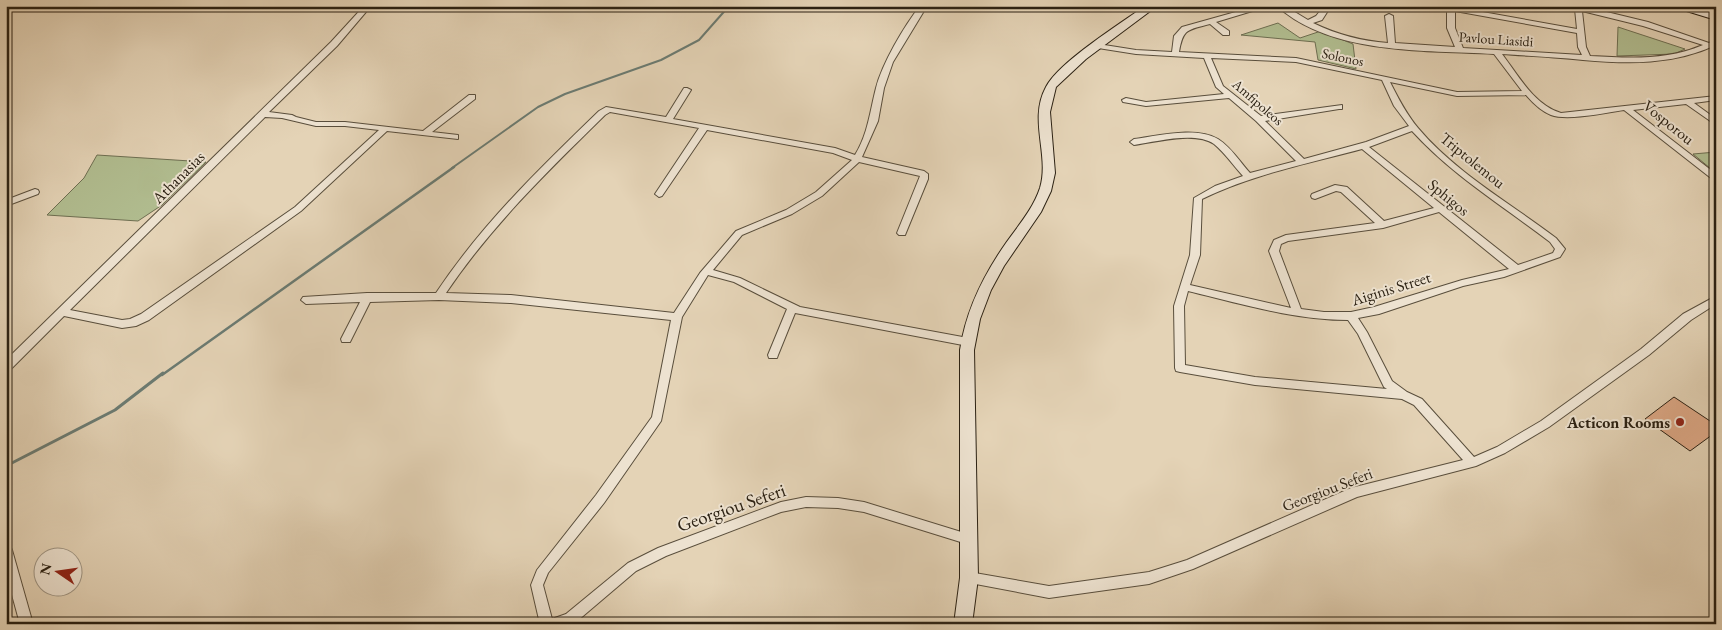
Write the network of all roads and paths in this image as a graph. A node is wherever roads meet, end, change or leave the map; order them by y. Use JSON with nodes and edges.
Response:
{"nodes":[{"id":1,"x":368,"y":6,"type":"edge"},
{"id":2,"x":924,"y":6,"type":"edge"},
{"id":3,"x":1152,"y":6,"type":"edge"},
{"id":4,"x":1266,"y":6,"type":"edge"},
{"id":5,"x":1280,"y":6,"type":"edge"},
{"id":6,"x":1328,"y":6,"type":"edge"},
{"id":7,"x":1436,"y":6,"type":"edge"},
{"id":8,"x":1675,"y":6,"type":"edge"},
{"id":9,"x":1575,"y":7,"type":"edge"},
{"id":10,"x":1451,"y":9,"type":"junction"},
{"id":11,"x":1389,"y":16,"type":"dead end"},
{"id":12,"x":1716,"y":17,"type":"edge"},
{"id":13,"x":1210,"y":21,"type":"junction"},
{"id":14,"x":1307,"y":23,"type":"junction"},
{"id":15,"x":1580,"y":32,"type":"junction"},
{"id":16,"x":1226,"y":33,"type":"dead end"},
{"id":17,"x":1713,"y":44,"type":"edge"},
{"id":18,"x":1392,"y":45,"type":"junction"},
{"id":19,"x":1098,"y":46,"type":"junction"},
{"id":20,"x":1460,"y":49,"type":"junction"},
{"id":21,"x":1496,"y":52,"type":"junction"},
{"id":22,"x":1175,"y":54,"type":"junction"},
{"id":23,"x":1207,"y":56,"type":"junction"},
{"id":24,"x":1587,"y":58,"type":"junction"},
{"id":25,"x":1385,"y":79,"type":"junction"},
{"id":26,"x":688,"y":90,"type":"dead end"},
{"id":27,"x":1529,"y":94,"type":"junction"},
{"id":28,"x":1230,"y":96,"type":"junction"},
{"id":29,"x":472,"y":97,"type":"dead end"},
{"id":30,"x":1716,"y":98,"type":"edge"},
{"id":31,"x":1126,"y":100,"type":"dead end"},
{"id":32,"x":1687,"y":101,"type":"junction"},
{"id":33,"x":1339,"y":107,"type":"dead end"},
{"id":34,"x":1626,"y":108,"type":"junction"},
{"id":35,"x":263,"y":114,"type":"junction"},
{"id":36,"x":668,"y":119,"type":"junction"},
{"id":37,"x":1259,"y":119,"type":"junction"},
{"id":38,"x":1716,"y":123,"type":"edge"},
{"id":39,"x":705,"y":126,"type":"junction"},
{"id":40,"x":1414,"y":127,"type":"junction"},
{"id":41,"x":385,"y":129,"type":"junction"},
{"id":42,"x":425,"y":134,"type":"junction"},
{"id":43,"x":456,"y":137,"type":"dead end"},
{"id":44,"x":1134,"y":142,"type":"dead end"},
{"id":45,"x":1363,"y":146,"type":"junction"},
{"id":46,"x":857,"y":159,"type":"junction"},
{"id":47,"x":1302,"y":162,"type":"junction"},
{"id":48,"x":1247,"y":176,"type":"junction"},
{"id":49,"x":1716,"y":179,"type":"edge"},
{"id":50,"x":36,"y":192,"type":"dead end"},
{"id":51,"x":659,"y":194,"type":"dead end"},
{"id":52,"x":1315,"y":196,"type":"dead end"},
{"id":53,"x":6,"y":203,"type":"edge"},
{"id":54,"x":1440,"y":209,"type":"junction"},
{"id":55,"x":1382,"y":225,"type":"junction"},
{"id":56,"x":902,"y":233,"type":"dead end"},
{"id":57,"x":1560,"y":249,"type":"joint"},
{"id":58,"x":1517,"y":270,"type":"junction"},
{"id":59,"x":706,"y":271,"type":"junction"},
{"id":60,"x":1185,"y":287,"type":"junction"},
{"id":61,"x":439,"y":296,"type":"junction"},
{"id":62,"x":367,"y":298,"type":"junction"},
{"id":63,"x":1716,"y":299,"type":"edge"},
{"id":64,"x":306,"y":300,"type":"dead end"},
{"id":65,"x":792,"y":308,"type":"junction"},
{"id":66,"x":62,"y":312,"type":"junction"},
{"id":67,"x":1298,"y":313,"type":"junction"},
{"id":68,"x":1351,"y":316,"type":"junction"},
{"id":69,"x":677,"y":317,"type":"junction"},
{"id":70,"x":346,"y":339,"type":"dead end"},
{"id":71,"x":968,"y":342,"type":"junction"},
{"id":72,"x":773,"y":355,"type":"dead end"},
{"id":73,"x":6,"y":367,"type":"edge"},
{"id":74,"x":1403,"y":395,"type":"junction"},
{"id":75,"x":1472,"y":463,"type":"junction"},
{"id":76,"x":967,"y":540,"type":"junction"},
{"id":77,"x":6,"y":550,"type":"edge"},
{"id":78,"x":969,"y":578,"type":"junction"},
{"id":79,"x":11,"y":585,"type":"edge"},
{"id":80,"x":27,"y":624,"type":"edge"},
{"id":81,"x":547,"y":624,"type":"edge"},
{"id":82,"x":556,"y":624,"type":"edge"},
{"id":83,"x":963,"y":624,"type":"edge"}],
"edges":[{"from":1,"to":35,"type":"street","name":"Athanasias"},
{"from":2,"to":46,"type":"street"},
{"from":3,"to":19,"type":"street"},
{"from":4,"to":13,"type":"street"},
{"from":5,"to":14,"type":"street","name":"Pavlou Liasidi"},
{"from":6,"to":14,"type":"street"},
{"from":7,"to":10,"type":"street"},
{"from":8,"to":12,"type":"street"},
{"from":9,"to":15,"type":"street"},
{"from":9,"to":17,"type":"street"},
{"from":10,"to":15,"type":"street"},
{"from":10,"to":20,"type":"street"},
{"from":11,"to":18,"type":"street"},
{"from":13,"to":16,"type":"street"},
{"from":13,"to":22,"type":"street"},
{"from":14,"to":18,"type":"street","name":"Pavlou Liasidi"},
{"from":15,"to":24,"type":"street"},
{"from":17,"to":24,"type":"street","name":"Pavlou Liasidi"},
{"from":18,"to":20,"type":"street","name":"Pavlou Liasidi"},
{"from":19,"to":22,"type":"street","name":"Solonos"},
{"from":19,"to":71,"type":"street"},
{"from":20,"to":21,"type":"street","name":"Pavlou Liasidi"},
{"from":21,"to":24,"type":"street","name":"Pavlou Liasidi"},
{"from":21,"to":27,"type":"street"},
{"from":22,"to":23,"type":"street","name":"Solonos"},
{"from":23,"to":25,"type":"street","name":"Solonos"},
{"from":23,"to":28,"type":"street","name":"Amfipoleos"},
{"from":25,"to":27,"type":"street","name":"Solonos"},
{"from":25,"to":40,"type":"street","name":"Triptolemou"},
{"from":26,"to":36,"type":"street"},
{"from":27,"to":34,"type":"street"},
{"from":28,"to":31,"type":"street"},
{"from":28,"to":37,"type":"street","name":"Amfipoleos"},
{"from":29,"to":42,"type":"street"},
{"from":30,"to":32,"type":"street"},
{"from":32,"to":34,"type":"street"},
{"from":32,"to":38,"type":"street"},
{"from":33,"to":37,"type":"street"},
{"from":34,"to":49,"type":"street","name":"Vosporou"},
{"from":35,"to":41,"type":"street"},
{"from":35,"to":66,"type":"street","name":"Athanasias"},
{"from":36,"to":39,"type":"street"},
{"from":36,"to":61,"type":"street"},
{"from":37,"to":47,"type":"street","name":"Amfipoleos"},
{"from":39,"to":46,"type":"street"},
{"from":39,"to":51,"type":"street"},
{"from":40,"to":45,"type":"street"},
{"from":40,"to":57,"type":"street","name":"Triptolemou"},
{"from":41,"to":42,"type":"street"},
{"from":41,"to":66,"type":"street"},
{"from":42,"to":43,"type":"street"},
{"from":44,"to":48,"type":"street"},
{"from":45,"to":47,"type":"street"},
{"from":45,"to":54,"type":"street","name":"Sphigos"},
{"from":46,"to":56,"type":"street"},
{"from":46,"to":59,"type":"street"},
{"from":47,"to":48,"type":"street"},
{"from":48,"to":60,"type":"street"},
{"from":50,"to":53,"type":"street"},
{"from":52,"to":55,"type":"street"},
{"from":54,"to":55,"type":"street"},
{"from":54,"to":58,"type":"street","name":"Sphigos"},
{"from":55,"to":67,"type":"street"},
{"from":57,"to":58,"type":"street","name":"Aiginis Street"},
{"from":58,"to":68,"type":"street","name":"Aiginis Street"},
{"from":59,"to":65,"type":"street"},
{"from":59,"to":69,"type":"street"},
{"from":60,"to":67,"type":"street","name":"Aiginis Street"},
{"from":60,"to":74,"type":"street"},
{"from":61,"to":62,"type":"street"},
{"from":61,"to":69,"type":"street"},
{"from":62,"to":64,"type":"street"},
{"from":62,"to":70,"type":"street"},
{"from":63,"to":75,"type":"street","name":"Georgiou Seferi"},
{"from":65,"to":71,"type":"street"},
{"from":65,"to":72,"type":"street"},
{"from":66,"to":73,"type":"street","name":"Athanasias"},
{"from":67,"to":68,"type":"street","name":"Aiginis Street"},
{"from":68,"to":74,"type":"street"},
{"from":69,"to":81,"type":"street"},
{"from":71,"to":76,"type":"street"},
{"from":74,"to":75,"type":"street"},
{"from":75,"to":78,"type":"street","name":"Georgiou Seferi"},
{"from":76,"to":78,"type":"street"},
{"from":76,"to":82,"type":"street","name":"Georgiou Seferi"},
{"from":77,"to":79,"type":"street"},
{"from":78,"to":83,"type":"street"},
{"from":79,"to":80,"type":"street"}]}
